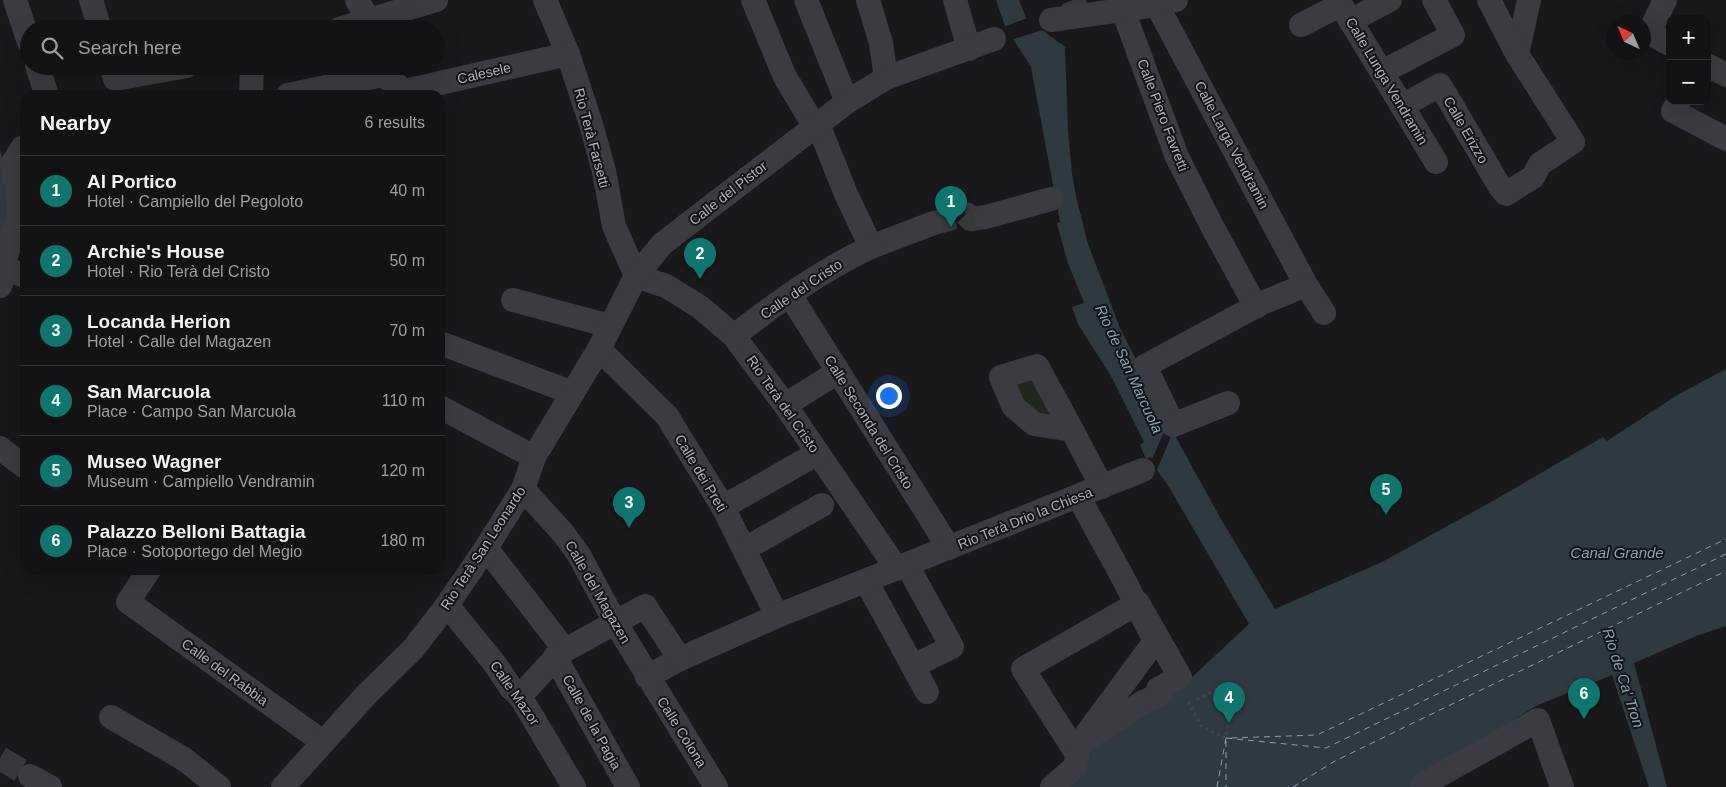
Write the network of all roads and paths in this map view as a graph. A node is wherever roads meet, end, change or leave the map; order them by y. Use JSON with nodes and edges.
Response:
{"nodes":[{"id":1,"x":15,"y":0,"type":"edge"},
{"id":2,"x":91,"y":0,"type":"edge"},
{"id":3,"x":357,"y":0,"type":"edge"},
{"id":4,"x":436,"y":0,"type":"edge"},
{"id":5,"x":545,"y":0,"type":"edge"},
{"id":6,"x":753,"y":0,"type":"edge"},
{"id":7,"x":806,"y":0,"type":"edge"},
{"id":8,"x":868,"y":0,"type":"edge"},
{"id":9,"x":956,"y":0,"type":"edge"},
{"id":10,"x":1390,"y":0,"type":"edge"},
{"id":11,"x":1434,"y":0,"type":"edge"},
{"id":12,"x":1481,"y":0,"type":"edge"},
{"id":13,"x":1489,"y":0,"type":"edge"},
{"id":14,"x":1529,"y":0,"type":"edge"},
{"id":15,"x":1665,"y":0,"type":"edge"},
{"id":16,"x":1166,"y":3,"type":"edge"},
{"id":17,"x":1343,"y":9,"type":"edge"},
{"id":18,"x":1123,"y":10,"type":"junction"},
{"id":19,"x":22,"y":20,"type":"edge"},
{"id":20,"x":97,"y":20,"type":"edge"},
{"id":21,"x":369,"y":20,"type":"joint"},
{"id":22,"x":1051,"y":20,"type":"dead end"},
{"id":23,"x":1301,"y":25,"type":"dead end"},
{"id":24,"x":994,"y":39,"type":"dead end"},
{"id":25,"x":1666,"y":42,"type":"edge"},
{"id":26,"x":969,"y":48,"type":"junction"},
{"id":27,"x":568,"y":54,"type":"junction"},
{"id":28,"x":1517,"y":54,"type":"junction"},
{"id":29,"x":1711,"y":67,"type":"edge"},
{"id":30,"x":1382,"y":72,"type":"junction"},
{"id":31,"x":40,"y":75,"type":"edge"},
{"id":32,"x":114,"y":75,"type":"edge"},
{"id":33,"x":137,"y":75,"type":"edge"},
{"id":34,"x":252,"y":75,"type":"edge"},
{"id":35,"x":383,"y":75,"type":"edge"},
{"id":36,"x":383,"y":75,"type":"edge"},
{"id":37,"x":1726,"y":75,"type":"edge"},
{"id":38,"x":888,"y":79,"type":"junction"},
{"id":39,"x":44,"y":90,"type":"edge"},
{"id":40,"x":251,"y":90,"type":"edge"},
{"id":41,"x":312,"y":90,"type":"edge"},
{"id":42,"x":404,"y":90,"type":"edge"},
{"id":43,"x":409,"y":90,"type":"edge"},
{"id":44,"x":846,"y":102,"type":"junction"},
{"id":45,"x":1402,"y":106,"type":"junction"},
{"id":46,"x":1676,"y":106,"type":"edge"},
{"id":47,"x":812,"y":129,"type":"junction"},
{"id":48,"x":1726,"y":139,"type":"edge"},
{"id":49,"x":20,"y":147,"type":"edge"},
{"id":50,"x":1436,"y":162,"type":"dead end"},
{"id":51,"x":1051,"y":198,"type":"dead end"},
{"id":52,"x":986,"y":217,"type":"tunnel mouth"},
{"id":53,"x":930,"y":224,"type":"tunnel mouth"},
{"id":54,"x":871,"y":247,"type":"junction"},
{"id":55,"x":636,"y":276,"type":"junction"},
{"id":56,"x":10,"y":277,"type":"edge"},
{"id":57,"x":1306,"y":285,"type":"junction"},
{"id":58,"x":790,"y":295,"type":"junction"},
{"id":59,"x":513,"y":300,"type":"dead end"},
{"id":60,"x":1259,"y":305,"type":"junction"},
{"id":61,"x":1324,"y":313,"type":"dead end"},
{"id":62,"x":610,"y":326,"type":"junction"},
{"id":63,"x":734,"y":336,"type":"junction"},
{"id":64,"x":445,"y":345,"type":"edge"},
{"id":65,"x":599,"y":349,"type":"junction"},
{"id":66,"x":838,"y":372,"type":"junction"},
{"id":67,"x":573,"y":393,"type":"junction"},
{"id":68,"x":1228,"y":403,"type":"dead end"},
{"id":69,"x":785,"y":405,"type":"junction"},
{"id":70,"x":445,"y":410,"type":"edge"},
{"id":71,"x":1072,"y":430,"type":"dead end"},
{"id":72,"x":818,"y":453,"type":"junction"},
{"id":73,"x":534,"y":457,"type":"junction"},
{"id":74,"x":1143,"y":470,"type":"dead end"},
{"id":75,"x":1102,"y":487,"type":"junction"},
{"id":76,"x":523,"y":489,"type":"junction"},
{"id":77,"x":1078,"y":496,"type":"junction"},
{"id":78,"x":835,"y":498,"type":"junction"},
{"id":79,"x":723,"y":507,"type":"junction"},
{"id":80,"x":486,"y":548,"type":"junction"},
{"id":81,"x":949,"y":548,"type":"junction"},
{"id":82,"x":745,"y":549,"type":"junction"},
{"id":83,"x":902,"y":567,"type":"junction"},
{"id":84,"x":146,"y":575,"type":"edge"},
{"id":85,"x":866,"y":581,"type":"junction"},
{"id":86,"x":1136,"y":604,"type":"junction"},
{"id":87,"x":447,"y":605,"type":"junction"},
{"id":88,"x":777,"y":616,"type":"junction"},
{"id":89,"x":615,"y":622,"type":"junction"},
{"id":90,"x":1154,"y":640,"type":"junction"},
{"id":91,"x":560,"y":654,"type":"junction"},
{"id":92,"x":680,"y":659,"type":"junction"},
{"id":93,"x":913,"y":666,"type":"junction"},
{"id":94,"x":648,"y":677,"type":"junction"},
{"id":95,"x":1181,"y":689,"type":"junction"},
{"id":96,"x":927,"y":692,"type":"dead end"},
{"id":97,"x":520,"y":696,"type":"junction"},
{"id":98,"x":1189,"y":704,"type":"junction"},
{"id":99,"x":110,"y":717,"type":"dead end"},
{"id":100,"x":323,"y":742,"type":"junction"},
{"id":101,"x":1079,"y":744,"type":"junction"},
{"id":102,"x":295,"y":782,"type":"edge"},
{"id":103,"x":1422,"y":785,"type":"dead end"},
{"id":104,"x":219,"y":787,"type":"edge"},
{"id":105,"x":574,"y":787,"type":"edge"},
{"id":106,"x":628,"y":787,"type":"edge"},
{"id":107,"x":716,"y":787,"type":"edge"},
{"id":108,"x":1052,"y":787,"type":"edge"},
{"id":109,"x":1562,"y":787,"type":"edge"}],
"edges":[{"from":1,"to":19,"type":"street"},
{"from":2,"to":20,"type":"street"},
{"from":3,"to":21,"type":"street"},
{"from":4,"to":21,"type":"street"},
{"from":5,"to":27,"type":"street","name":"Rio Terà Farsetti"},
{"from":6,"to":47,"type":"street"},
{"from":7,"to":44,"type":"street"},
{"from":8,"to":38,"type":"street"},
{"from":9,"to":26,"type":"street"},
{"from":10,"to":17,"type":"street"},
{"from":11,"to":30,"type":"street"},
{"from":12,"to":28,"type":"street"},
{"from":13,"to":28,"type":"street"},
{"from":14,"to":28,"type":"street"},
{"from":15,"to":25,"type":"street"},
{"from":16,"to":18,"type":"street"},
{"from":16,"to":57,"type":"street","name":"Calle Larga Vendramin"},
{"from":17,"to":23,"type":"street"},
{"from":17,"to":30,"type":"street","name":"Calle Lunga Vendramin"},
{"from":18,"to":22,"type":"street"},
{"from":18,"to":60,"type":"street","name":"Calle Piero Favretti"},
{"from":24,"to":26,"type":"street","name":"Calle del Pistor"},
{"from":26,"to":38,"type":"street","name":"Calle del Pistor"},
{"from":27,"to":43,"type":"street","name":"Calesele"},
{"from":27,"to":55,"type":"street","name":"Rio Terà Farsetti"},
{"from":28,"to":45,"type":"street","name":"Calle Erizzo"},
{"from":29,"to":37,"type":"street"},
{"from":30,"to":45,"type":"street","name":"Calle Lunga Vendramin"},
{"from":31,"to":39,"type":"street"},
{"from":32,"to":33,"type":"street"},
{"from":34,"to":40,"type":"street"},
{"from":35,"to":42,"type":"street","name":"Calesele"},
{"from":36,"to":41,"type":"street","name":"Calesele"},
{"from":38,"to":44,"type":"street","name":"Calle del Pistor"},
{"from":44,"to":47,"type":"street","name":"Calle del Pistor"},
{"from":45,"to":50,"type":"street","name":"Calle Lunga Vendramin"},
{"from":46,"to":48,"type":"street"},
{"from":47,"to":54,"type":"street"},
{"from":47,"to":55,"type":"street","name":"Calle del Pistor"},
{"from":49,"to":56,"type":"street"},
{"from":51,"to":52,"type":"street"},
{"from":53,"to":54,"type":"street","name":"Calle del Cristo"},
{"from":54,"to":58,"type":"street","name":"Calle del Cristo"},
{"from":55,"to":62,"type":"street","name":"Rio Terà San Leonardo"},
{"from":55,"to":63,"type":"street","name":"Rio Terà del Cristo"},
{"from":57,"to":60,"type":"street"},
{"from":57,"to":61,"type":"street","name":"Calle Larga Vendramin"},
{"from":58,"to":63,"type":"street","name":"Calle del Cristo"},
{"from":58,"to":66,"type":"street","name":"Calle Seconda del Cristo"},
{"from":59,"to":62,"type":"street"},
{"from":60,"to":68,"type":"street"},
{"from":62,"to":65,"type":"street","name":"Rio Terà San Leonardo"},
{"from":63,"to":69,"type":"street","name":"Rio Terà del Cristo"},
{"from":64,"to":67,"type":"street"},
{"from":65,"to":67,"type":"street","name":"Rio Terà San Leonardo"},
{"from":65,"to":79,"type":"street","name":"Calle dei Preti"},
{"from":66,"to":69,"type":"street"},
{"from":66,"to":81,"type":"street","name":"Calle Seconda del Cristo"},
{"from":67,"to":73,"type":"street","name":"Rio Terà San Leonardo"},
{"from":69,"to":72,"type":"street","name":"Rio Terà del Cristo"},
{"from":70,"to":73,"type":"street"},
{"from":71,"to":75,"type":"street"},
{"from":72,"to":78,"type":"street","name":"Rio Terà del Cristo"},
{"from":72,"to":79,"type":"street"},
{"from":73,"to":76,"type":"street","name":"Rio Terà San Leonardo"},
{"from":74,"to":75,"type":"street","name":"Rio Terà Drio la Chiesa"},
{"from":75,"to":77,"type":"street","name":"Rio Terà Drio la Chiesa"},
{"from":76,"to":80,"type":"street","name":"Rio Terà San Leonardo"},
{"from":76,"to":89,"type":"street","name":"Calle del Magazen"},
{"from":77,"to":81,"type":"street","name":"Rio Terà Drio la Chiesa"},
{"from":77,"to":86,"type":"street"},
{"from":78,"to":82,"type":"street"},
{"from":78,"to":83,"type":"street","name":"Rio Terà del Cristo"},
{"from":79,"to":82,"type":"street","name":"Calle dei Preti"},
{"from":80,"to":87,"type":"street","name":"Rio Terà San Leonardo"},
{"from":80,"to":91,"type":"street","name":"Calle de la Pagia"},
{"from":81,"to":83,"type":"street","name":"Rio Terà Drio la Chiesa"},
{"from":82,"to":88,"type":"street","name":"Calle dei Preti"},
{"from":83,"to":85,"type":"street","name":"Rio Terà Drio la Chiesa"},
{"from":83,"to":93,"type":"street"},
{"from":84,"to":100,"type":"street","name":"Calle del Rabbia"},
{"from":85,"to":88,"type":"street","name":"Rio Terà Drio la Chiesa"},
{"from":85,"to":93,"type":"street"},
{"from":86,"to":90,"type":"street"},
{"from":86,"to":95,"type":"street"},
{"from":86,"to":101,"type":"street"},
{"from":87,"to":97,"type":"street","name":"Calle Mazor"},
{"from":87,"to":100,"type":"street","name":"Rio Terà San Leonardo"},
{"from":88,"to":92,"type":"street"},
{"from":89,"to":91,"type":"street"},
{"from":89,"to":92,"type":"street"},
{"from":89,"to":94,"type":"street","name":"Calle del Magazen"},
{"from":90,"to":95,"type":"street"},
{"from":90,"to":101,"type":"street"},
{"from":91,"to":97,"type":"street"},
{"from":91,"to":106,"type":"street","name":"Calle de la Pagia"},
{"from":92,"to":94,"type":"street"},
{"from":93,"to":96,"type":"street"},
{"from":94,"to":107,"type":"street","name":"Calle Colona"},
{"from":95,"to":98,"type":"path"},
{"from":95,"to":101,"type":"street"},
{"from":97,"to":105,"type":"street","name":"Calle Mazor"},
{"from":98,"to":98,"type":"path"},
{"from":99,"to":104,"type":"street"},
{"from":100,"to":102,"type":"street","name":"Rio Terà San Leonardo"},
{"from":101,"to":108,"type":"street"},
{"from":103,"to":109,"type":"street"}]}
